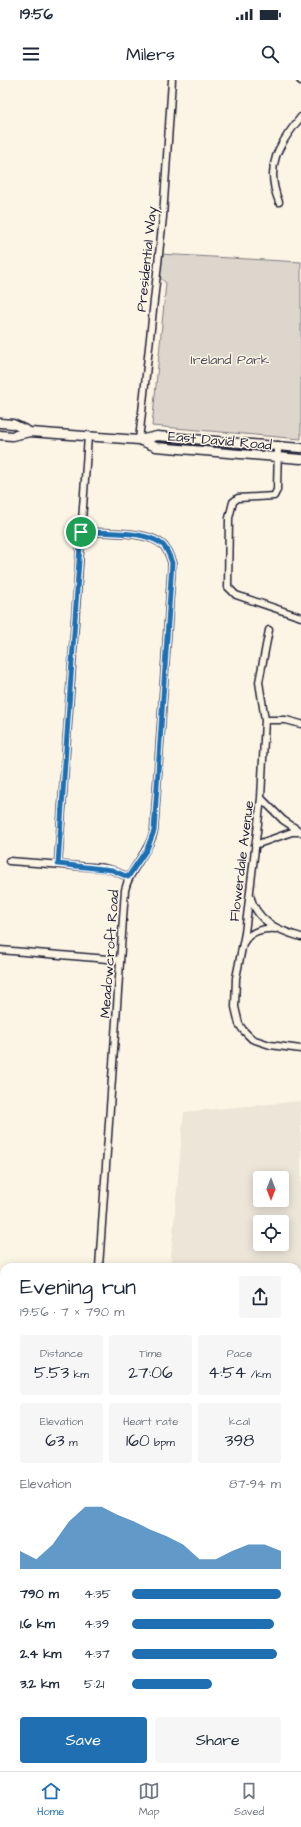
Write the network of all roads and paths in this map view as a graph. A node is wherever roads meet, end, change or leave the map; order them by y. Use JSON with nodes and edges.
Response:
{"nodes":[{"id":1,"x":172,"y":80,"type":"edge"},
{"id":2,"x":301,"y":117,"type":"edge"},
{"id":3,"x":279,"y":202,"type":"dead end"},
{"id":4,"x":0,"y":423,"type":"edge"},
{"id":5,"x":30,"y":432,"type":"junction"},
{"id":6,"x":0,"y":435,"type":"edge"},
{"id":7,"x":88,"y":436,"type":"junction"},
{"id":8,"x":139,"y":440,"type":"junction"},
{"id":9,"x":278,"y":445,"type":"junction"},
{"id":10,"x":301,"y":448,"type":"edge"},
{"id":11,"x":277,"y":457,"type":"junction"},
{"id":12,"x":301,"y":459,"type":"edge"},
{"id":13,"x":81,"y":532,"type":"junction"},
{"id":14,"x":301,"y":616,"type":"edge"},
{"id":15,"x":269,"y":630,"type":"dead end"},
{"id":16,"x":265,"y":720,"type":"junction"},
{"id":17,"x":301,"y":724,"type":"edge"},
{"id":18,"x":260,"y":798,"type":"junction"},
{"id":19,"x":300,"y":832,"type":"edge"},
{"id":20,"x":255,"y":845,"type":"junction"},
{"id":21,"x":9,"y":861,"type":"dead end"},
{"id":22,"x":58,"y":864,"type":"junction"},
{"id":23,"x":128,"y":877,"type":"junction"},
{"id":24,"x":250,"y":889,"type":"junction"},
{"id":25,"x":276,"y":929,"type":"junction"},
{"id":26,"x":301,"y":937,"type":"edge"},
{"id":27,"x":242,"y":945,"type":"junction"},
{"id":28,"x":0,"y":950,"type":"edge"},
{"id":29,"x":120,"y":960,"type":"junction"},
{"id":30,"x":301,"y":1049,"type":"edge"},
{"id":31,"x":99,"y":1263,"type":"edge"}],
"edges":[{"from":1,"to":8,"type":"street","name":"Presidential Way"},
{"from":2,"to":3,"type":"street"},
{"from":4,"to":5,"type":"street","name":"East David Road"},
{"from":5,"to":6,"type":"street","name":"East David Road"},
{"from":5,"to":7,"type":"street","name":"East David Road"},
{"from":7,"to":8,"type":"street","name":"East David Road"},
{"from":7,"to":13,"type":"street"},
{"from":8,"to":9,"type":"street","name":"East David Road"},
{"from":8,"to":11,"type":"street","name":"East David Road"},
{"from":9,"to":10,"type":"street","name":"East David Road"},
{"from":9,"to":11,"type":"street"},
{"from":11,"to":12,"type":"street","name":"East David Road"},
{"from":11,"to":14,"type":"street"},
{"from":13,"to":22,"type":"street"},
{"from":13,"to":23,"type":"street","name":"Meadowcroft Road"},
{"from":15,"to":16,"type":"street","name":"Flowerdale Avenue"},
{"from":16,"to":17,"type":"street"},
{"from":16,"to":18,"type":"street","name":"Flowerdale Avenue"},
{"from":18,"to":19,"type":"street"},
{"from":18,"to":20,"type":"street","name":"Flowerdale Avenue"},
{"from":19,"to":20,"type":"street"},
{"from":20,"to":24,"type":"street","name":"Flowerdale Avenue"},
{"from":21,"to":22,"type":"street"},
{"from":22,"to":23,"type":"street"},
{"from":23,"to":29,"type":"street","name":"Meadowcroft Road"},
{"from":24,"to":25,"type":"street"},
{"from":24,"to":27,"type":"street","name":"Flowerdale Avenue"},
{"from":25,"to":26,"type":"street"},
{"from":25,"to":27,"type":"street"},
{"from":27,"to":30,"type":"street","name":"Flowerdale Avenue"},
{"from":28,"to":29,"type":"street"},
{"from":29,"to":31,"type":"street","name":"Meadowcroft Road"}]}
